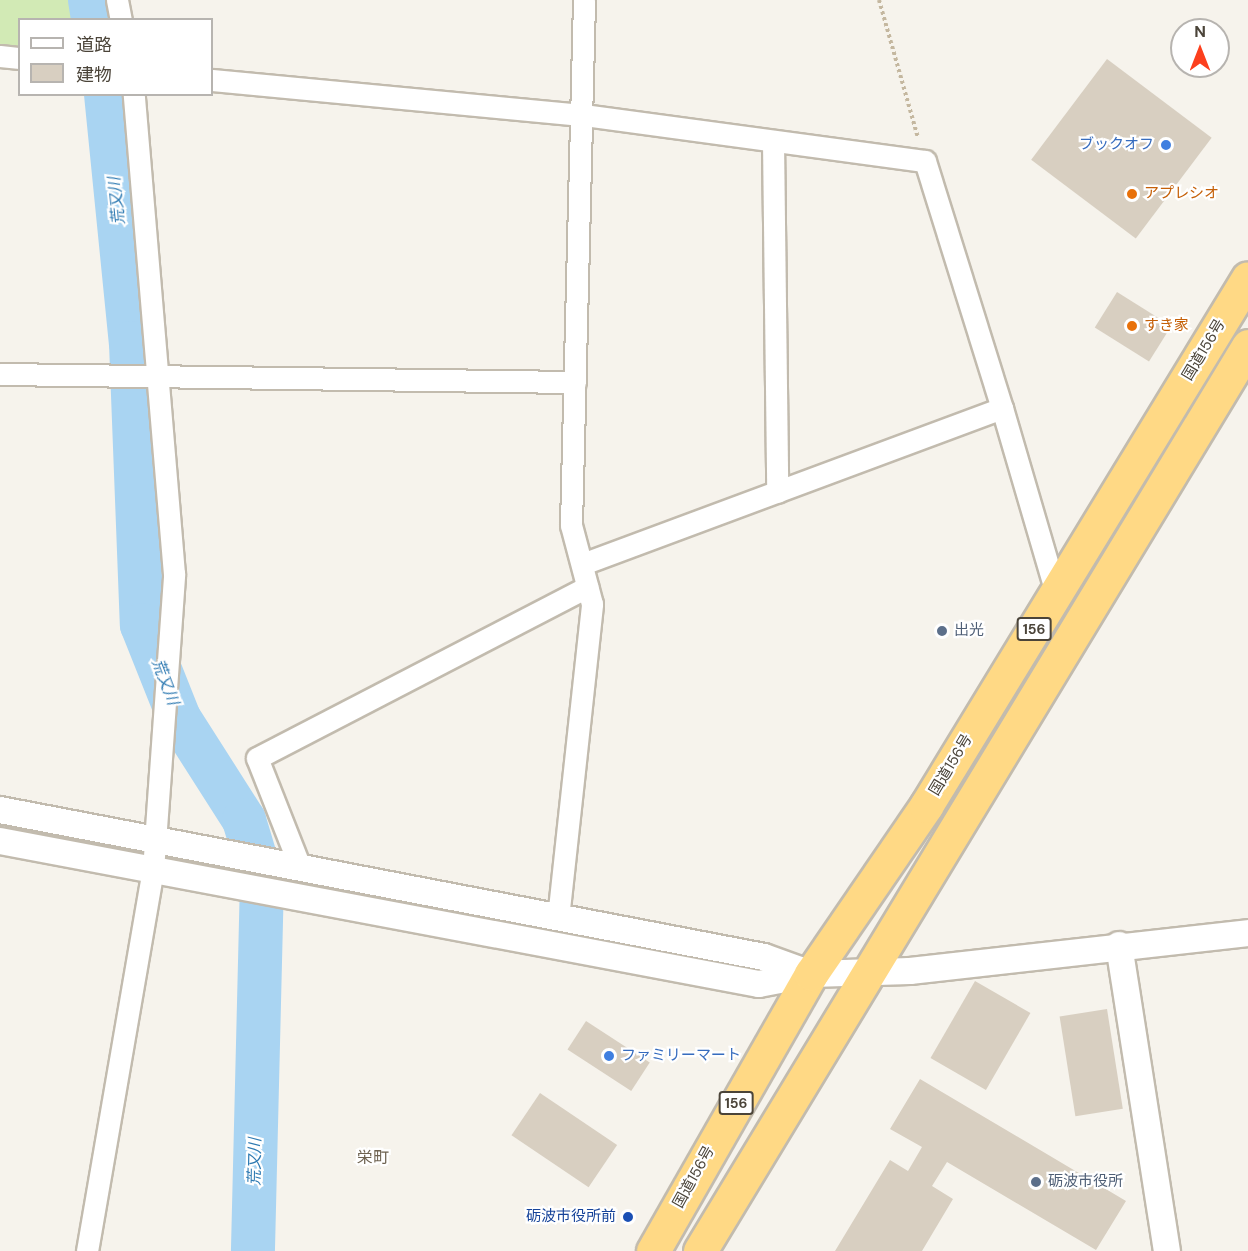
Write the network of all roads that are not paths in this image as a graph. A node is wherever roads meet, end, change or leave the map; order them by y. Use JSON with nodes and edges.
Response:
{"nodes":[{"id":1,"x":117,"y":0,"type":"edge"},
{"id":2,"x":584,"y":0,"type":"edge"},
{"id":3,"x":121,"y":18,"type":"edge"},
{"id":4,"x":0,"y":56,"type":"edge"},
{"id":5,"x":18,"y":58,"type":"edge"},
{"id":6,"x":213,"y":80,"type":"edge"},
{"id":7,"x":134,"y":96,"type":"edge"},
{"id":8,"x":584,"y":115,"type":"junction"},
{"id":9,"x":773,"y":141,"type":"junction"},
{"id":10,"x":1248,"y":278,"type":"edge"},
{"id":11,"x":1248,"y":346,"type":"edge"},
{"id":12,"x":0,"y":374,"type":"edge"},
{"id":13,"x":159,"y":378,"type":"junction"},
{"id":14,"x":575,"y":382,"type":"junction"},
{"id":15,"x":1002,"y":408,"type":"junction"},
{"id":16,"x":777,"y":492,"type":"junction"},
{"id":17,"x":582,"y":564,"type":"junction"},
{"id":18,"x":587,"y":587,"type":"junction"},
{"id":19,"x":1056,"y":593,"type":"junction"},
{"id":20,"x":0,"y":810,"type":"edge"},
{"id":21,"x":157,"y":839,"type":"junction"},
{"id":22,"x":0,"y":841,"type":"edge"},
{"id":23,"x":300,"y":867,"type":"junction"},
{"id":24,"x":153,"y":870,"type":"junction"},
{"id":25,"x":558,"y":918,"type":"junction"},
{"id":26,"x":1248,"y":933,"type":"edge"},
{"id":27,"x":1119,"y":945,"type":"junction"},
{"id":28,"x":867,"y":972,"type":"junction"},
{"id":29,"x":811,"y":974,"type":"junction"},
{"id":30,"x":87,"y":1251,"type":"edge"},
{"id":31,"x":653,"y":1251,"type":"edge"},
{"id":32,"x":700,"y":1251,"type":"edge"},
{"id":33,"x":1167,"y":1251,"type":"edge"}],
"edges":[{"from":1,"to":3,"type":"street"},
{"from":2,"to":8,"type":"street"},
{"from":4,"to":5,"type":"street"},
{"from":6,"to":8,"type":"street"},
{"from":7,"to":13,"type":"street"},
{"from":8,"to":9,"type":"street"},
{"from":8,"to":14,"type":"street"},
{"from":9,"to":15,"type":"street"},
{"from":9,"to":16,"type":"street"},
{"from":10,"to":19,"type":"highway","name":"国道156号","number":"156"},
{"from":11,"to":28,"type":"highway","number":"156"},
{"from":12,"to":13,"type":"street"},
{"from":13,"to":14,"type":"street"},
{"from":13,"to":21,"type":"street"},
{"from":14,"to":17,"type":"street"},
{"from":15,"to":16,"type":"street"},
{"from":15,"to":19,"type":"street"},
{"from":16,"to":17,"type":"street"},
{"from":17,"to":18,"type":"street"},
{"from":18,"to":23,"type":"street"},
{"from":18,"to":25,"type":"street"},
{"from":19,"to":29,"type":"highway","name":"国道156号","number":"156"},
{"from":20,"to":21,"type":"street"},
{"from":21,"to":23,"type":"street"},
{"from":21,"to":24,"type":"street"},
{"from":22,"to":24,"type":"street"},
{"from":23,"to":25,"type":"street"},
{"from":24,"to":29,"type":"street"},
{"from":24,"to":30,"type":"street"},
{"from":25,"to":29,"type":"street"},
{"from":26,"to":27,"type":"street"},
{"from":27,"to":28,"type":"street"},
{"from":27,"to":33,"type":"street"},
{"from":28,"to":29,"type":"street"},
{"from":28,"to":32,"type":"highway","number":"156"},
{"from":29,"to":31,"type":"highway","name":"国道156号","number":"156"}]}
